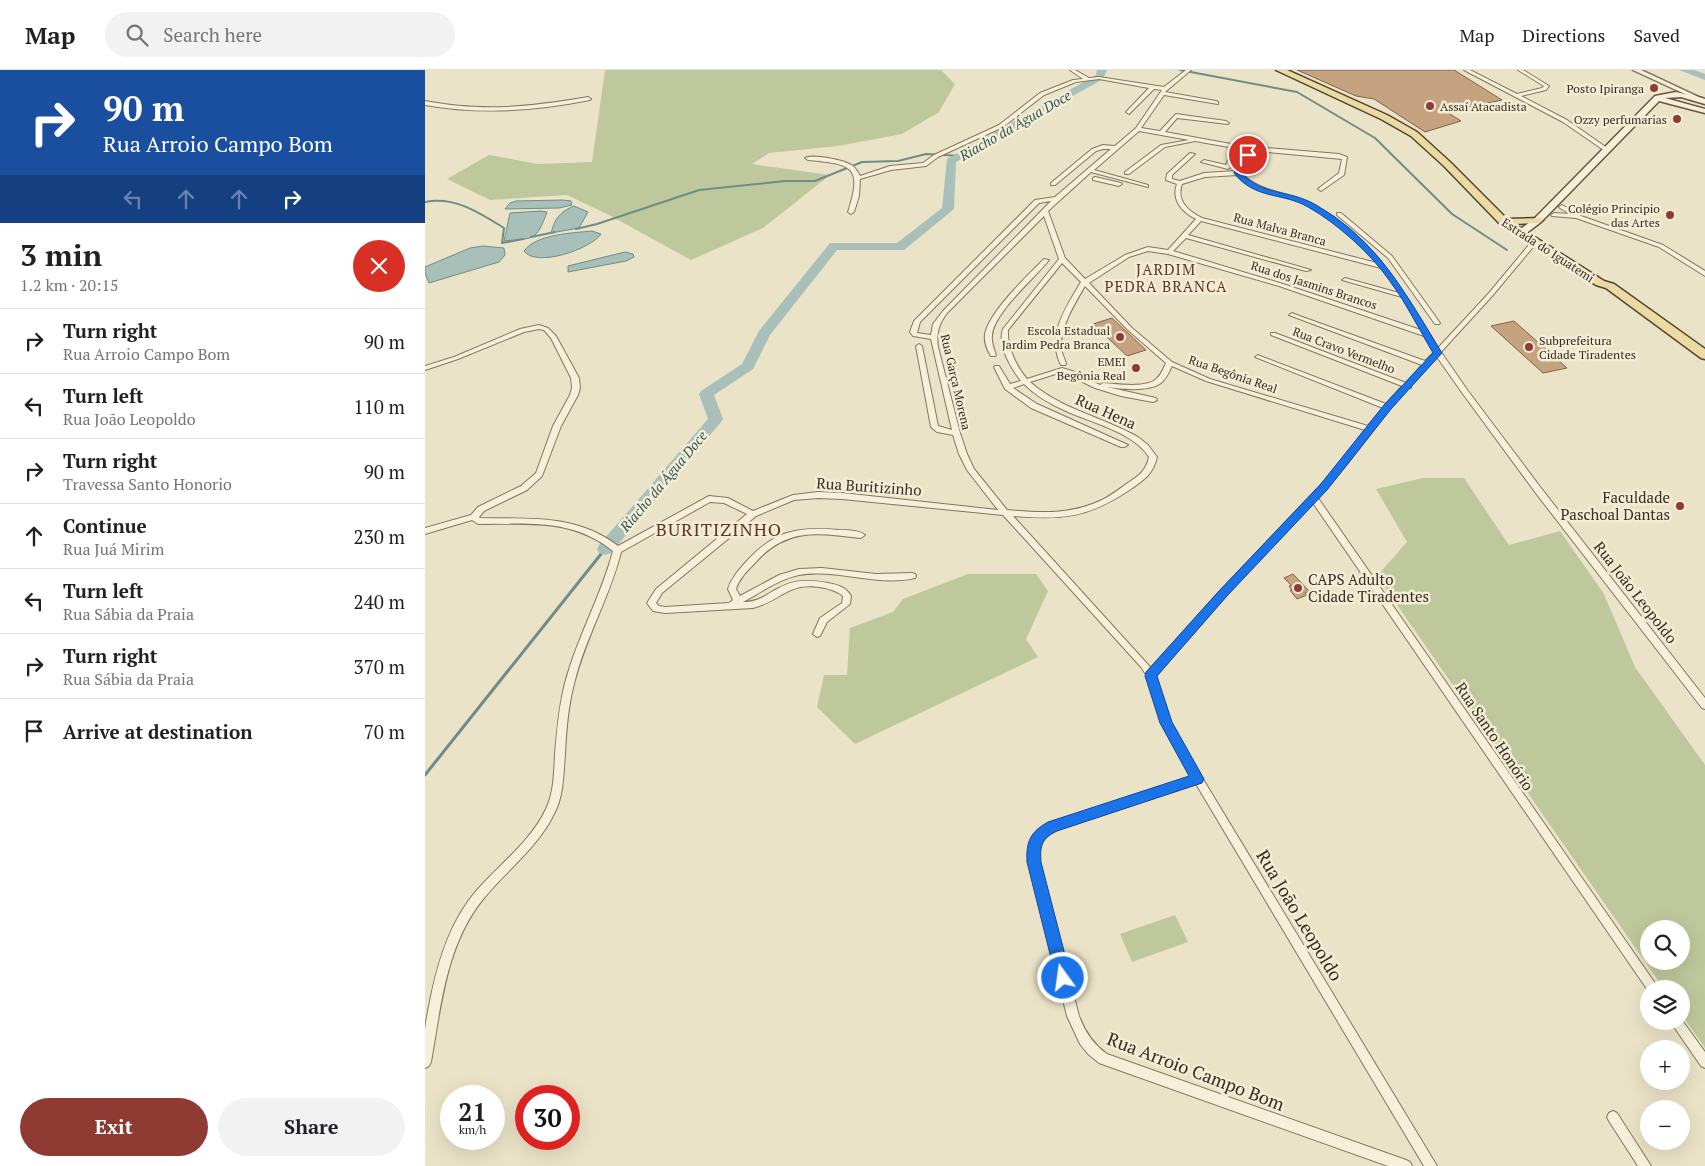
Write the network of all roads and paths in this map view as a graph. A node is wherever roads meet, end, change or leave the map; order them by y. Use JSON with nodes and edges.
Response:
{"nodes":[{"id":1,"x":1072,"y":70,"type":"edge"},
{"id":2,"x":1189,"y":70,"type":"edge"},
{"id":3,"x":1280,"y":70,"type":"edge"},
{"id":4,"x":1466,"y":70,"type":"edge"},
{"id":5,"x":1520,"y":70,"type":"edge"},
{"id":6,"x":1636,"y":70,"type":"edge"},
{"id":7,"x":1087,"y":79,"type":"junction"},
{"id":8,"x":1666,"y":85,"type":"junction"},
{"id":9,"x":1153,"y":87,"type":"junction"},
{"id":10,"x":1163,"y":91,"type":"junction"},
{"id":11,"x":1668,"y":94,"type":"junction"},
{"id":12,"x":1516,"y":96,"type":"junction"},
{"id":13,"x":588,"y":99,"type":"dead end"},
{"id":14,"x":1703,"y":101,"type":"edge"},
{"id":15,"x":1655,"y":102,"type":"junction"},
{"id":16,"x":425,"y":103,"type":"edge"},
{"id":17,"x":1216,"y":103,"type":"dead end"},
{"id":18,"x":1704,"y":110,"type":"edge"},
{"id":19,"x":1129,"y":112,"type":"dead end"},
{"id":20,"x":1226,"y":123,"type":"dead end"},
{"id":21,"x":1138,"y":129,"type":"junction"},
{"id":22,"x":1161,"y":133,"type":"junction"},
{"id":23,"x":1199,"y":140,"type":"junction"},
{"id":24,"x":1115,"y":148,"type":"junction"},
{"id":25,"x":1242,"y":148,"type":"junction"},
{"id":26,"x":1607,"y":150,"type":"junction"},
{"id":27,"x":1192,"y":154,"type":"dead end"},
{"id":28,"x":808,"y":158,"type":"dead end"},
{"id":29,"x":1233,"y":158,"type":"dead end"},
{"id":30,"x":1204,"y":162,"type":"dead end"},
{"id":31,"x":1089,"y":170,"type":"junction"},
{"id":32,"x":1227,"y":170,"type":"junction"},
{"id":33,"x":1127,"y":173,"type":"dead end"},
{"id":34,"x":1238,"y":173,"type":"junction"},
{"id":35,"x":1115,"y":177,"type":"junction"},
{"id":36,"x":859,"y":178,"type":"junction"},
{"id":37,"x":1095,"y":179,"type":"dead end"},
{"id":38,"x":1110,"y":182,"type":"junction"},
{"id":39,"x":1053,"y":184,"type":"dead end"},
{"id":40,"x":1119,"y":184,"type":"dead end"},
{"id":41,"x":1180,"y":184,"type":"junction"},
{"id":42,"x":1148,"y":188,"type":"dead end"},
{"id":43,"x":1321,"y":189,"type":"dead end"},
{"id":44,"x":1057,"y":199,"type":"junction"},
{"id":45,"x":1559,"y":204,"type":"junction"},
{"id":46,"x":1489,"y":208,"type":"junction"},
{"id":47,"x":1045,"y":210,"type":"junction"},
{"id":48,"x":851,"y":212,"type":"dead end"},
{"id":49,"x":1339,"y":214,"type":"dead end"},
{"id":50,"x":1554,"y":215,"type":"junction"},
{"id":51,"x":1579,"y":217,"type":"junction"},
{"id":52,"x":1200,"y":219,"type":"junction"},
{"id":53,"x":1538,"y":220,"type":"junction"},
{"id":54,"x":1511,"y":221,"type":"junction"},
{"id":55,"x":1529,"y":235,"type":"junction"},
{"id":56,"x":1186,"y":236,"type":"junction"},
{"id":57,"x":1169,"y":252,"type":"junction"},
{"id":58,"x":1390,"y":257,"type":"junction"},
{"id":59,"x":1045,"y":260,"type":"dead end"},
{"id":60,"x":1062,"y":260,"type":"junction"},
{"id":61,"x":1377,"y":260,"type":"junction"},
{"id":62,"x":1384,"y":267,"type":"junction"},
{"id":63,"x":1308,"y":270,"type":"dead end"},
{"id":64,"x":1705,"y":274,"type":"edge"},
{"id":65,"x":1345,"y":280,"type":"dead end"},
{"id":66,"x":1085,"y":283,"type":"junction"},
{"id":67,"x":1404,"y":296,"type":"junction"},
{"id":68,"x":1013,"y":298,"type":"junction"},
{"id":69,"x":1027,"y":301,"type":"junction"},
{"id":70,"x":1292,"y":316,"type":"dead end"},
{"id":71,"x":1437,"y":323,"type":"dead end"},
{"id":72,"x":1273,"y":334,"type":"dead end"},
{"id":73,"x":1426,"y":334,"type":"junction"},
{"id":74,"x":933,"y":337,"type":"junction"},
{"id":75,"x":919,"y":346,"type":"dead end"},
{"id":76,"x":1437,"y":353,"type":"junction"},
{"id":77,"x":993,"y":355,"type":"dead end"},
{"id":78,"x":1705,"y":355,"type":"edge"},
{"id":79,"x":1258,"y":357,"type":"dead end"},
{"id":80,"x":1063,"y":364,"type":"dead end"},
{"id":81,"x":1170,"y":364,"type":"junction"},
{"id":82,"x":1427,"y":364,"type":"junction"},
{"id":83,"x":997,"y":367,"type":"dead end"},
{"id":84,"x":425,"y":368,"type":"edge"},
{"id":85,"x":1024,"y":381,"type":"junction"},
{"id":86,"x":1090,"y":384,"type":"junction"},
{"id":87,"x":1408,"y":386,"type":"junction"},
{"id":88,"x":1008,"y":387,"type":"junction"},
{"id":89,"x":1153,"y":400,"type":"dead end"},
{"id":90,"x":1387,"y":407,"type":"junction"},
{"id":91,"x":1369,"y":429,"type":"junction"},
{"id":92,"x":956,"y":433,"type":"junction"},
{"id":93,"x":1124,"y":445,"type":"dead end"},
{"id":94,"x":1314,"y":498,"type":"junction"},
{"id":95,"x":1005,"y":513,"type":"junction"},
{"id":96,"x":753,"y":514,"type":"junction"},
{"id":97,"x":474,"y":517,"type":"junction"},
{"id":98,"x":425,"y":531,"type":"edge"},
{"id":99,"x":861,"y":535,"type":"dead end"},
{"id":100,"x":617,"y":550,"type":"junction"},
{"id":101,"x":912,"y":576,"type":"dead end"},
{"id":102,"x":735,"y":604,"type":"junction"},
{"id":103,"x":817,"y":634,"type":"dead end"},
{"id":104,"x":1151,"y":676,"type":"junction"},
{"id":105,"x":1705,"y":705,"type":"edge"},
{"id":106,"x":1197,"y":779,"type":"junction"},
{"id":107,"x":1647,"y":980,"type":"edge"},
{"id":108,"x":1682,"y":1030,"type":"edge"},
{"id":109,"x":425,"y":1062,"type":"edge"},
{"id":110,"x":1705,"y":1062,"type":"edge"},
{"id":111,"x":1613,"y":1117,"type":"dead end"},
{"id":112,"x":1406,"y":1166,"type":"edge"},
{"id":113,"x":1431,"y":1166,"type":"edge"},
{"id":114,"x":1645,"y":1166,"type":"edge"}],
"edges":[{"from":1,"to":7,"type":"street"},
{"from":2,"to":10,"type":"street","name":"Rua Garça Morena"},
{"from":3,"to":46,"type":"main road","name":"Estrada do Iguatemi"},
{"from":4,"to":12,"type":"street"},
{"from":5,"to":12,"type":"street"},
{"from":6,"to":8,"type":"street"},
{"from":7,"to":9,"type":"street"},
{"from":7,"to":36,"type":"street"},
{"from":8,"to":11,"type":"street"},
{"from":8,"to":14,"type":"street"},
{"from":9,"to":10,"type":"street"},
{"from":9,"to":19,"type":"street"},
{"from":10,"to":17,"type":"street"},
{"from":10,"to":21,"type":"street","name":"Rua Garça Morena"},
{"from":11,"to":14,"type":"main road"},
{"from":11,"to":15,"type":"main road"},
{"from":12,"to":26,"type":"street"},
{"from":13,"to":16,"type":"street"},
{"from":15,"to":18,"type":"main road"},
{"from":15,"to":26,"type":"main road"},
{"from":20,"to":22,"type":"street"},
{"from":21,"to":22,"type":"street"},
{"from":21,"to":24,"type":"street","name":"Rua Garça Morena"},
{"from":22,"to":23,"type":"street"},
{"from":23,"to":25,"type":"street"},
{"from":23,"to":33,"type":"street"},
{"from":24,"to":31,"type":"street","name":"Rua Garça Morena"},
{"from":24,"to":39,"type":"street"},
{"from":25,"to":34,"type":"street"},
{"from":25,"to":43,"type":"street"},
{"from":26,"to":45,"type":"main road"},
{"from":27,"to":41,"type":"street"},
{"from":28,"to":36,"type":"street"},
{"from":29,"to":32,"type":"street"},
{"from":30,"to":32,"type":"street"},
{"from":31,"to":35,"type":"street"},
{"from":31,"to":44,"type":"street","name":"Rua Garça Morena"},
{"from":32,"to":34,"type":"street"},
{"from":32,"to":41,"type":"street"},
{"from":34,"to":61,"type":"street","name":"Rua João Leopoldo"},
{"from":35,"to":38,"type":"street"},
{"from":35,"to":42,"type":"street"},
{"from":36,"to":48,"type":"street"},
{"from":37,"to":38,"type":"street"},
{"from":38,"to":40,"type":"street"},
{"from":41,"to":52,"type":"street"},
{"from":44,"to":47,"type":"street","name":"Rua Garça Morena"},
{"from":44,"to":74,"type":"street"},
{"from":45,"to":50,"type":"main road"},
{"from":45,"to":51,"type":"street"},
{"from":45,"to":53,"type":"main road"},
{"from":46,"to":54,"type":"main road","name":"Estrada do Iguatemi"},
{"from":46,"to":55,"type":"main road","name":"Estrada do Iguatemi"},
{"from":47,"to":60,"type":"street","name":"Rua Begônia Real"},
{"from":47,"to":74,"type":"street","name":"Rua Garça Morena"},
{"from":49,"to":58,"type":"street"},
{"from":50,"to":51,"type":"street"},
{"from":50,"to":55,"type":"main road"},
{"from":51,"to":64,"type":"street"},
{"from":52,"to":56,"type":"street"},
{"from":52,"to":62,"type":"street","name":"Rua Malva Branca"},
{"from":53,"to":54,"type":"main road"},
{"from":53,"to":55,"type":"main road"},
{"from":54,"to":55,"type":"main road","name":"Estrada do Iguatemi"},
{"from":55,"to":76,"type":"street"},
{"from":55,"to":78,"type":"main road","name":"Estrada do Iguatemi"},
{"from":56,"to":57,"type":"street"},
{"from":56,"to":63,"type":"street"},
{"from":57,"to":66,"type":"street","name":"Rua dos Jasmins Brancos"},
{"from":57,"to":73,"type":"street","name":"Rua dos Jasmins Brancos"},
{"from":58,"to":61,"type":"street"},
{"from":58,"to":71,"type":"street"},
{"from":59,"to":68,"type":"street"},
{"from":60,"to":66,"type":"street","name":"Rua Begônia Real"},
{"from":60,"to":69,"type":"street","name":"Rua Hena"},
{"from":61,"to":62,"type":"street","name":"Rua João Leopoldo"},
{"from":62,"to":67,"type":"street","name":"Rua João Leopoldo"},
{"from":65,"to":67,"type":"street"},
{"from":66,"to":80,"type":"street"},
{"from":66,"to":81,"type":"street","name":"Rua Begônia Real"},
{"from":67,"to":73,"type":"street","name":"Rua João Leopoldo"},
{"from":68,"to":69,"type":"street"},
{"from":68,"to":77,"type":"street"},
{"from":69,"to":85,"type":"street","name":"Rua Hena"},
{"from":70,"to":82,"type":"street"},
{"from":72,"to":87,"type":"street","name":"Rua Cravo Vermelho"},
{"from":73,"to":76,"type":"street","name":"Rua João Leopoldo"},
{"from":74,"to":92,"type":"street","name":"Rua Garça Morena"},
{"from":75,"to":92,"type":"street"},
{"from":76,"to":82,"type":"street"},
{"from":76,"to":105,"type":"street","name":"Rua João Leopoldo"},
{"from":79,"to":90,"type":"street"},
{"from":81,"to":86,"type":"street"},
{"from":81,"to":91,"type":"street","name":"Rua Begônia Real"},
{"from":82,"to":87,"type":"street"},
{"from":83,"to":88,"type":"street"},
{"from":84,"to":97,"type":"street"},
{"from":85,"to":86,"type":"street"},
{"from":85,"to":88,"type":"street"},
{"from":85,"to":95,"type":"street","name":"Rua Hena"},
{"from":86,"to":89,"type":"street"},
{"from":87,"to":90,"type":"street"},
{"from":88,"to":93,"type":"street"},
{"from":90,"to":91,"type":"street"},
{"from":91,"to":94,"type":"street"},
{"from":92,"to":95,"type":"street","name":"Rua Garça Morena"},
{"from":94,"to":104,"type":"street"},
{"from":94,"to":107,"type":"street","name":"Rua Santo Honório"},
{"from":95,"to":96,"type":"street","name":"Rua Buritizinho"},
{"from":95,"to":104,"type":"street","name":"Rua Garça Morena"},
{"from":96,"to":100,"type":"street"},
{"from":96,"to":102,"type":"street","name":"Rua Buritizinho"},
{"from":97,"to":98,"type":"street"},
{"from":97,"to":100,"type":"street"},
{"from":99,"to":102,"type":"street"},
{"from":100,"to":109,"type":"street"},
{"from":101,"to":102,"type":"street"},
{"from":102,"to":103,"type":"street"},
{"from":104,"to":106,"type":"street","name":"Rua João Leopoldo"},
{"from":106,"to":112,"type":"street","name":"Rua Arroio Campo Bom"},
{"from":106,"to":113,"type":"street","name":"Rua João Leopoldo"},
{"from":108,"to":110,"type":"street"},
{"from":111,"to":114,"type":"street"}]}
